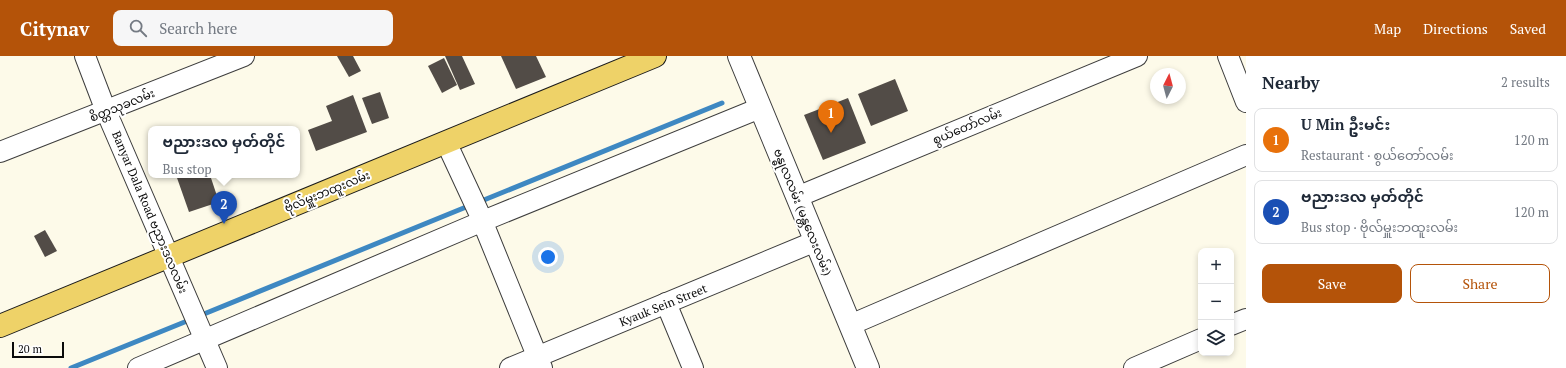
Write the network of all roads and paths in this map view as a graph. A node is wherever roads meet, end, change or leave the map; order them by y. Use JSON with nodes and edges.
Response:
{"nodes":[{"id":1,"x":85,"y":56,"type":"edge"},
{"id":2,"x":244,"y":56,"type":"edge"},
{"id":3,"x":655,"y":56,"type":"edge"},
{"id":4,"x":739,"y":56,"type":"edge"},
{"id":5,"x":1137,"y":56,"type":"edge"},
{"id":6,"x":1228,"y":56,"type":"edge"},
{"id":7,"x":1246,"y":102,"type":"edge"},
{"id":8,"x":760,"y":108,"type":"junction"},
{"id":9,"x":106,"y":111,"type":"junction"},
{"id":10,"x":446,"y":142,"type":"junction"},
{"id":11,"x":0,"y":152,"type":"edge"},
{"id":12,"x":1246,"y":155,"type":"edge"},
{"id":13,"x":797,"y":197,"type":"junction"},
{"id":14,"x":481,"y":217,"type":"junction"},
{"id":15,"x":816,"y":241,"type":"junction"},
{"id":16,"x":169,"y":256,"type":"junction"},
{"id":17,"x":666,"y":303,"type":"junction"},
{"id":18,"x":1246,"y":319,"type":"edge"},
{"id":19,"x":1234,"y":324,"type":"edge"},
{"id":20,"x":850,"y":325,"type":"junction"},
{"id":21,"x":0,"y":326,"type":"edge"},
{"id":22,"x":1198,"y":339,"type":"edge"},
{"id":23,"x":205,"y":341,"type":"junction"},
{"id":24,"x":540,"y":362,"type":"edge"},
{"id":25,"x":138,"y":368,"type":"edge"},
{"id":26,"x":217,"y":368,"type":"edge"},
{"id":27,"x":510,"y":368,"type":"edge"},
{"id":28,"x":693,"y":368,"type":"edge"},
{"id":29,"x":868,"y":368,"type":"edge"},
{"id":30,"x":1134,"y":368,"type":"edge"}],
"edges":[{"from":1,"to":9,"type":"street","name":"Banyar Dala Road ဗညားဒလလမ်း"},
{"from":2,"to":9,"type":"street","name":"စိတ္တသုခလမ်း"},
{"from":3,"to":10,"type":"main road","name":"ဗိုလ်မှူးဘထူးလမ်း"},
{"from":4,"to":8,"type":"street","name":"ဗန္ဓုလလမ်း (မန္တလေးလမ်း)"},
{"from":5,"to":13,"type":"street","name":"စွယ်တော်လမ်း"},
{"from":6,"to":7,"type":"street"},
{"from":8,"to":13,"type":"street","name":"ဗန္ဓုလလမ်း (မန္တလေးလမ်း)"},
{"from":8,"to":14,"type":"street"},
{"from":9,"to":11,"type":"street","name":"စိတ္တသုခလမ်း"},
{"from":9,"to":16,"type":"street","name":"Banyar Dala Road ဗညားဒလလမ်း"},
{"from":10,"to":14,"type":"street"},
{"from":10,"to":16,"type":"main road","name":"ဗိုလ်မှူးဘထူးလမ်း"},
{"from":12,"to":20,"type":"street"},
{"from":13,"to":15,"type":"street","name":"ဗန္ဓုလလမ်း (မန္တလေးလမ်း)"},
{"from":14,"to":23,"type":"street"},
{"from":14,"to":24,"type":"street"},
{"from":15,"to":17,"type":"street","name":"Kyauk Sein Street"},
{"from":15,"to":20,"type":"street","name":"ဗန္ဓုလလမ်း (မန္တလေးလမ်း)"},
{"from":16,"to":21,"type":"main road","name":"ဗိုလ်မှူးဘထူးလမ်း"},
{"from":16,"to":23,"type":"street","name":"Banyar Dala Road ဗညားဒလလမ်း"},
{"from":17,"to":24,"type":"street","name":"Kyauk Sein Street"},
{"from":17,"to":28,"type":"street"},
{"from":18,"to":19,"type":"street"},
{"from":20,"to":29,"type":"street","name":"ဗန္ဓုလလမ်း (မန္တလေးလမ်း)"},
{"from":22,"to":30,"type":"street"},
{"from":23,"to":25,"type":"street"},
{"from":23,"to":26,"type":"street","name":"Banyar Dala Road ဗညားဒလလမ်း"},
{"from":24,"to":27,"type":"street","name":"Kyauk Sein Street"}]}
